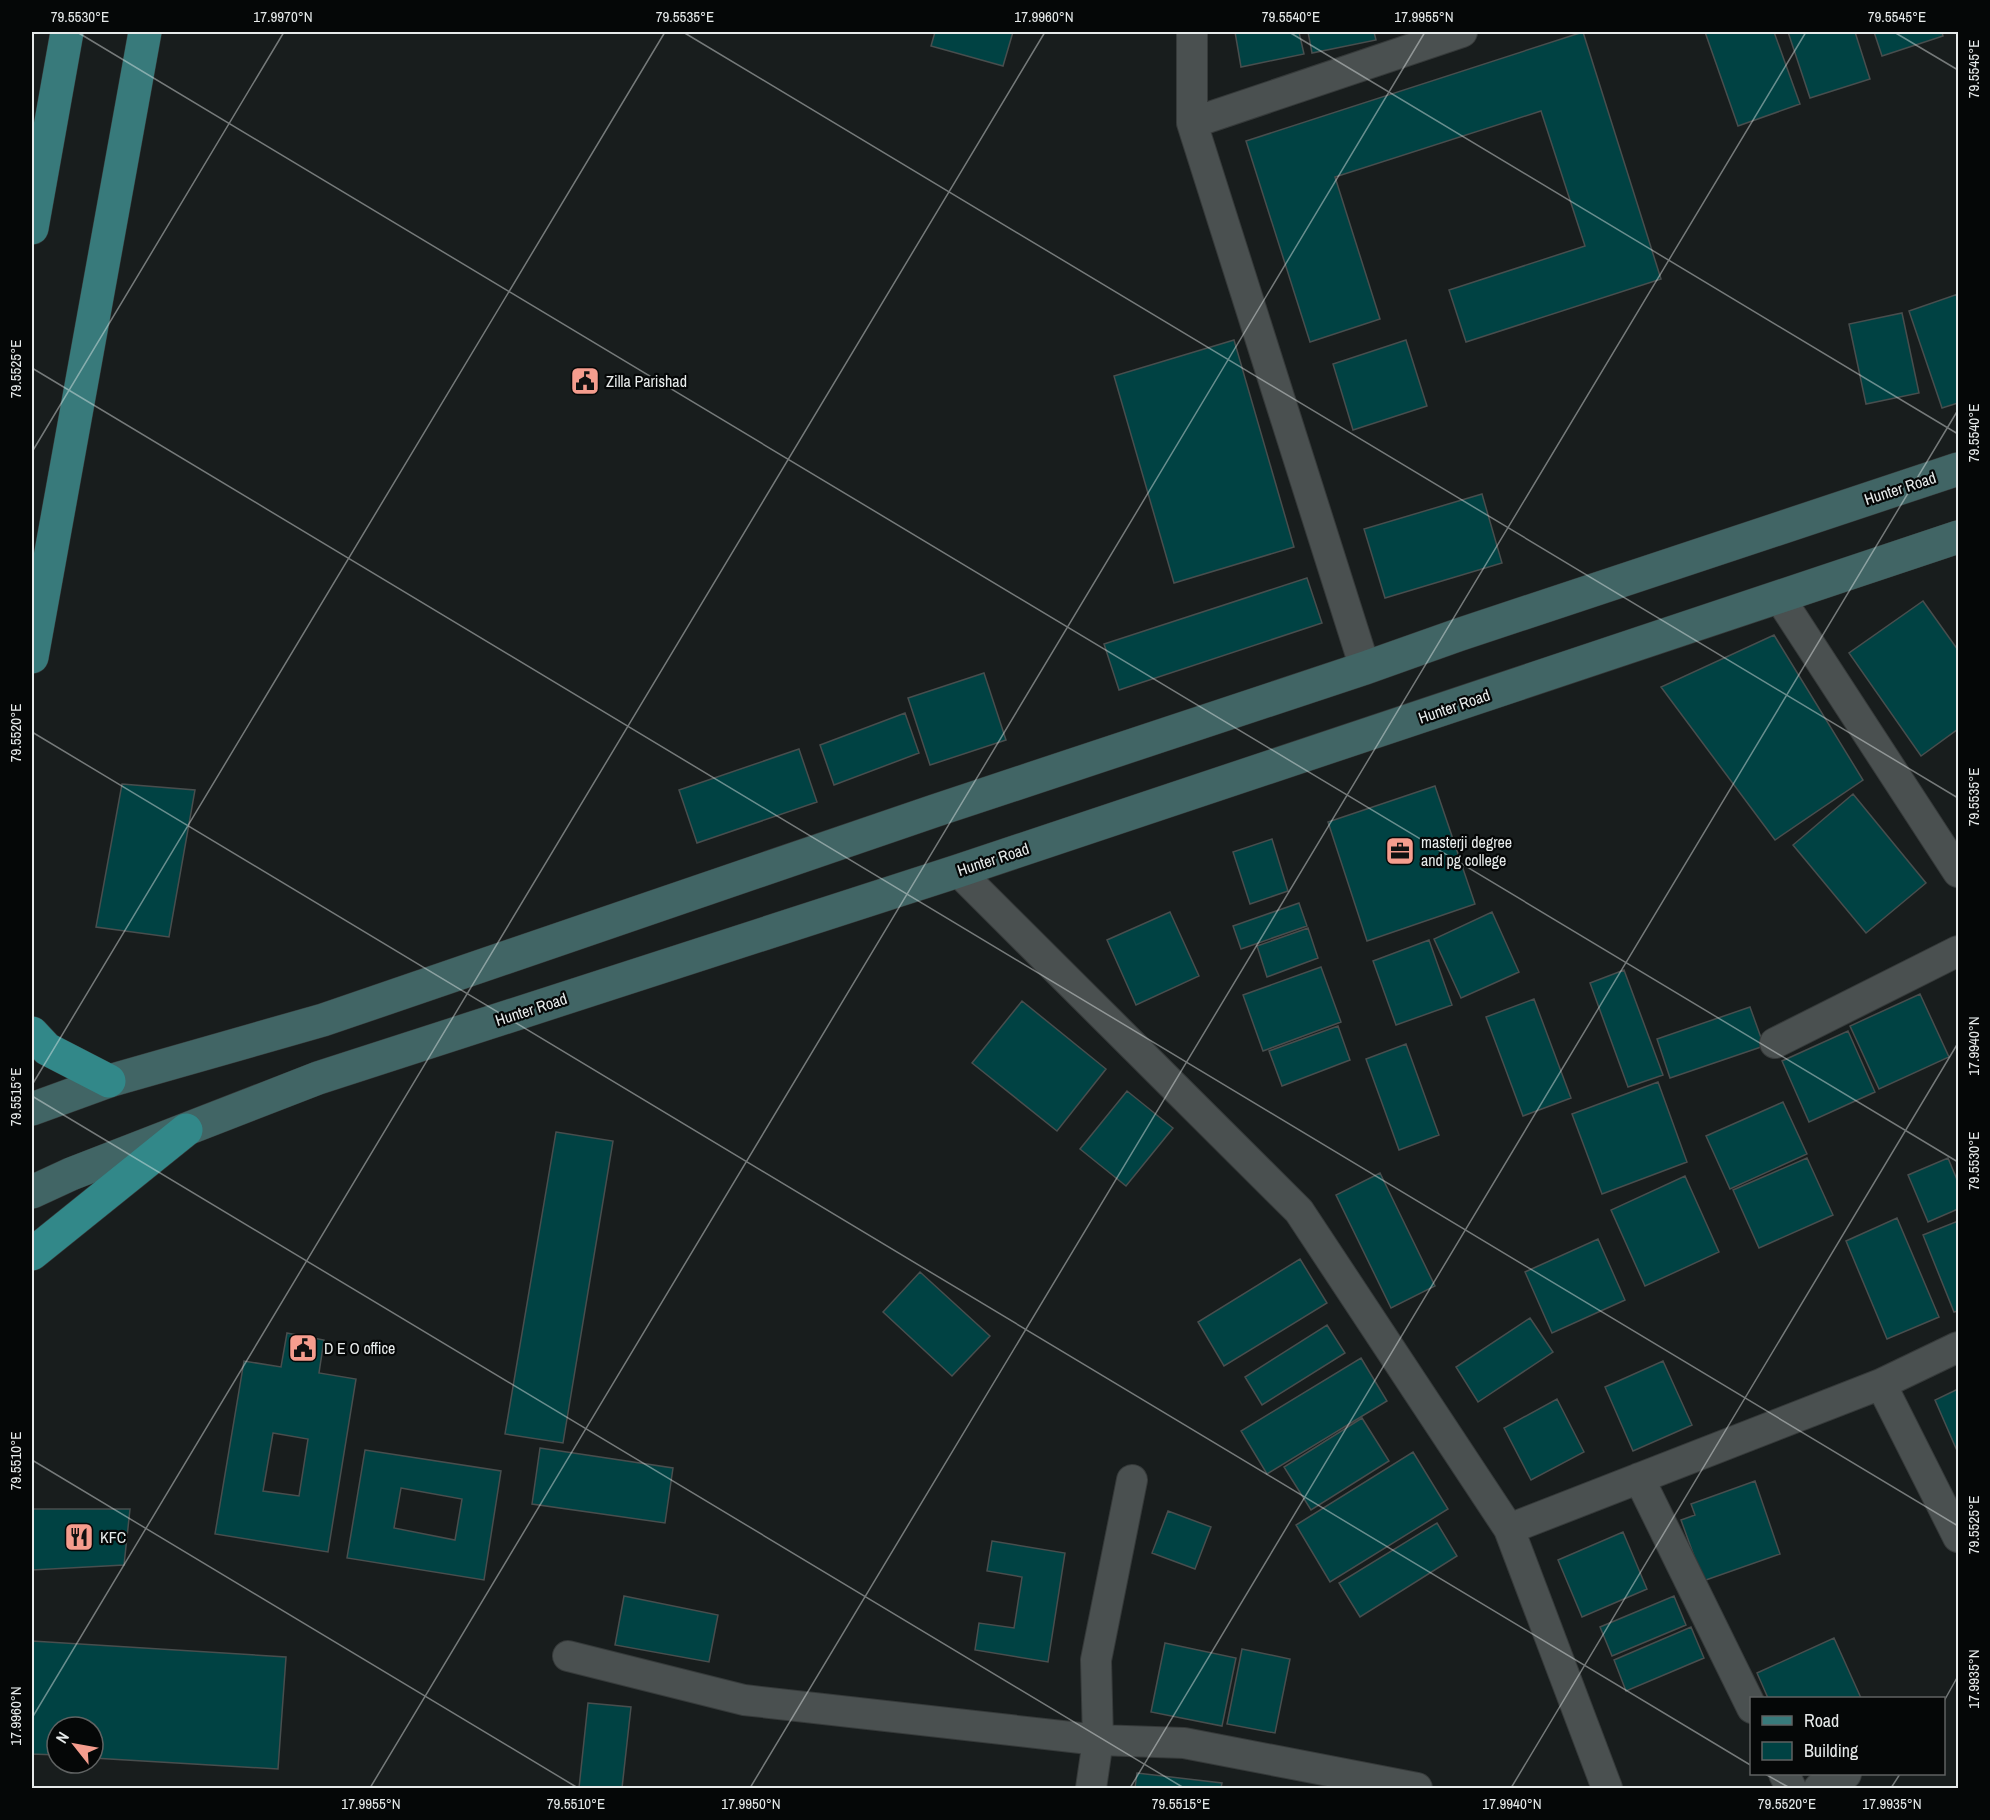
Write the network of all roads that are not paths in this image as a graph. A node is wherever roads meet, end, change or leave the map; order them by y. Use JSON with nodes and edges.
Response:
{"nodes":[{"id":1,"x":67,"y":32,"type":"edge"},
{"id":2,"x":145,"y":32,"type":"edge"},
{"id":3,"x":1192,"y":32,"type":"edge"},
{"id":4,"x":1462,"y":32,"type":"edge"},
{"id":5,"x":1192,"y":123,"type":"junction"},
{"id":6,"x":32,"y":228,"type":"edge"},
{"id":7,"x":1959,"y":469,"type":"edge"},
{"id":8,"x":1959,"y":537,"type":"edge"},
{"id":9,"x":1779,"y":597,"type":"junction"},
{"id":10,"x":32,"y":657,"type":"edge"},
{"id":11,"x":1365,"y":668,"type":"junction"},
{"id":12,"x":958,"y":871,"type":"junction"},
{"id":13,"x":1959,"y":872,"type":"edge"},
{"id":14,"x":1959,"y":951,"type":"edge"},
{"id":15,"x":32,"y":1033,"type":"edge"},
{"id":16,"x":1775,"y":1043,"type":"dead end"},
{"id":17,"x":109,"y":1081,"type":"junction"},
{"id":18,"x":32,"y":1109,"type":"edge"},
{"id":19,"x":186,"y":1130,"type":"junction"},
{"id":20,"x":32,"y":1192,"type":"edge"},
{"id":21,"x":32,"y":1254,"type":"edge"},
{"id":22,"x":1959,"y":1347,"type":"edge"},
{"id":23,"x":1881,"y":1384,"type":"junction"},
{"id":24,"x":1639,"y":1478,"type":"junction"},
{"id":25,"x":1132,"y":1480,"type":"dead end"},
{"id":26,"x":1509,"y":1529,"type":"junction"},
{"id":27,"x":1959,"y":1537,"type":"edge"},
{"id":28,"x":568,"y":1656,"type":"dead end"},
{"id":29,"x":1750,"y":1704,"type":"edge"},
{"id":30,"x":1098,"y":1740,"type":"junction"},
{"id":31,"x":1842,"y":1775,"type":"edge"},
{"id":32,"x":1091,"y":1788,"type":"edge"},
{"id":33,"x":1417,"y":1788,"type":"edge"},
{"id":34,"x":1607,"y":1788,"type":"edge"},
{"id":35,"x":1819,"y":1788,"type":"edge"}],
"edges":[{"from":1,"to":6,"type":"main road"},
{"from":2,"to":10,"type":"main road"},
{"from":3,"to":5,"type":"street"},
{"from":4,"to":5,"type":"street"},
{"from":5,"to":11,"type":"street"},
{"from":7,"to":11,"type":"main road","name":"Hunter Road"},
{"from":8,"to":9,"type":"main road","name":"Hunter Road"},
{"from":9,"to":12,"type":"main road","name":"Hunter Road"},
{"from":9,"to":13,"type":"street"},
{"from":11,"to":17,"type":"main road","name":"Hunter Road"},
{"from":12,"to":19,"type":"main road","name":"Hunter Road"},
{"from":12,"to":26,"type":"street"},
{"from":14,"to":16,"type":"street"},
{"from":15,"to":17,"type":"highway"},
{"from":17,"to":18,"type":"main road","name":"Hunter Road"},
{"from":19,"to":20,"type":"main road","name":"Hunter Road"},
{"from":19,"to":21,"type":"highway"},
{"from":22,"to":23,"type":"street"},
{"from":23,"to":24,"type":"street"},
{"from":23,"to":27,"type":"street"},
{"from":24,"to":26,"type":"street"},
{"from":24,"to":29,"type":"street"},
{"from":25,"to":30,"type":"street"},
{"from":26,"to":34,"type":"street"},
{"from":28,"to":30,"type":"street"},
{"from":30,"to":32,"type":"street"},
{"from":30,"to":33,"type":"street"},
{"from":31,"to":35,"type":"street"}]}
